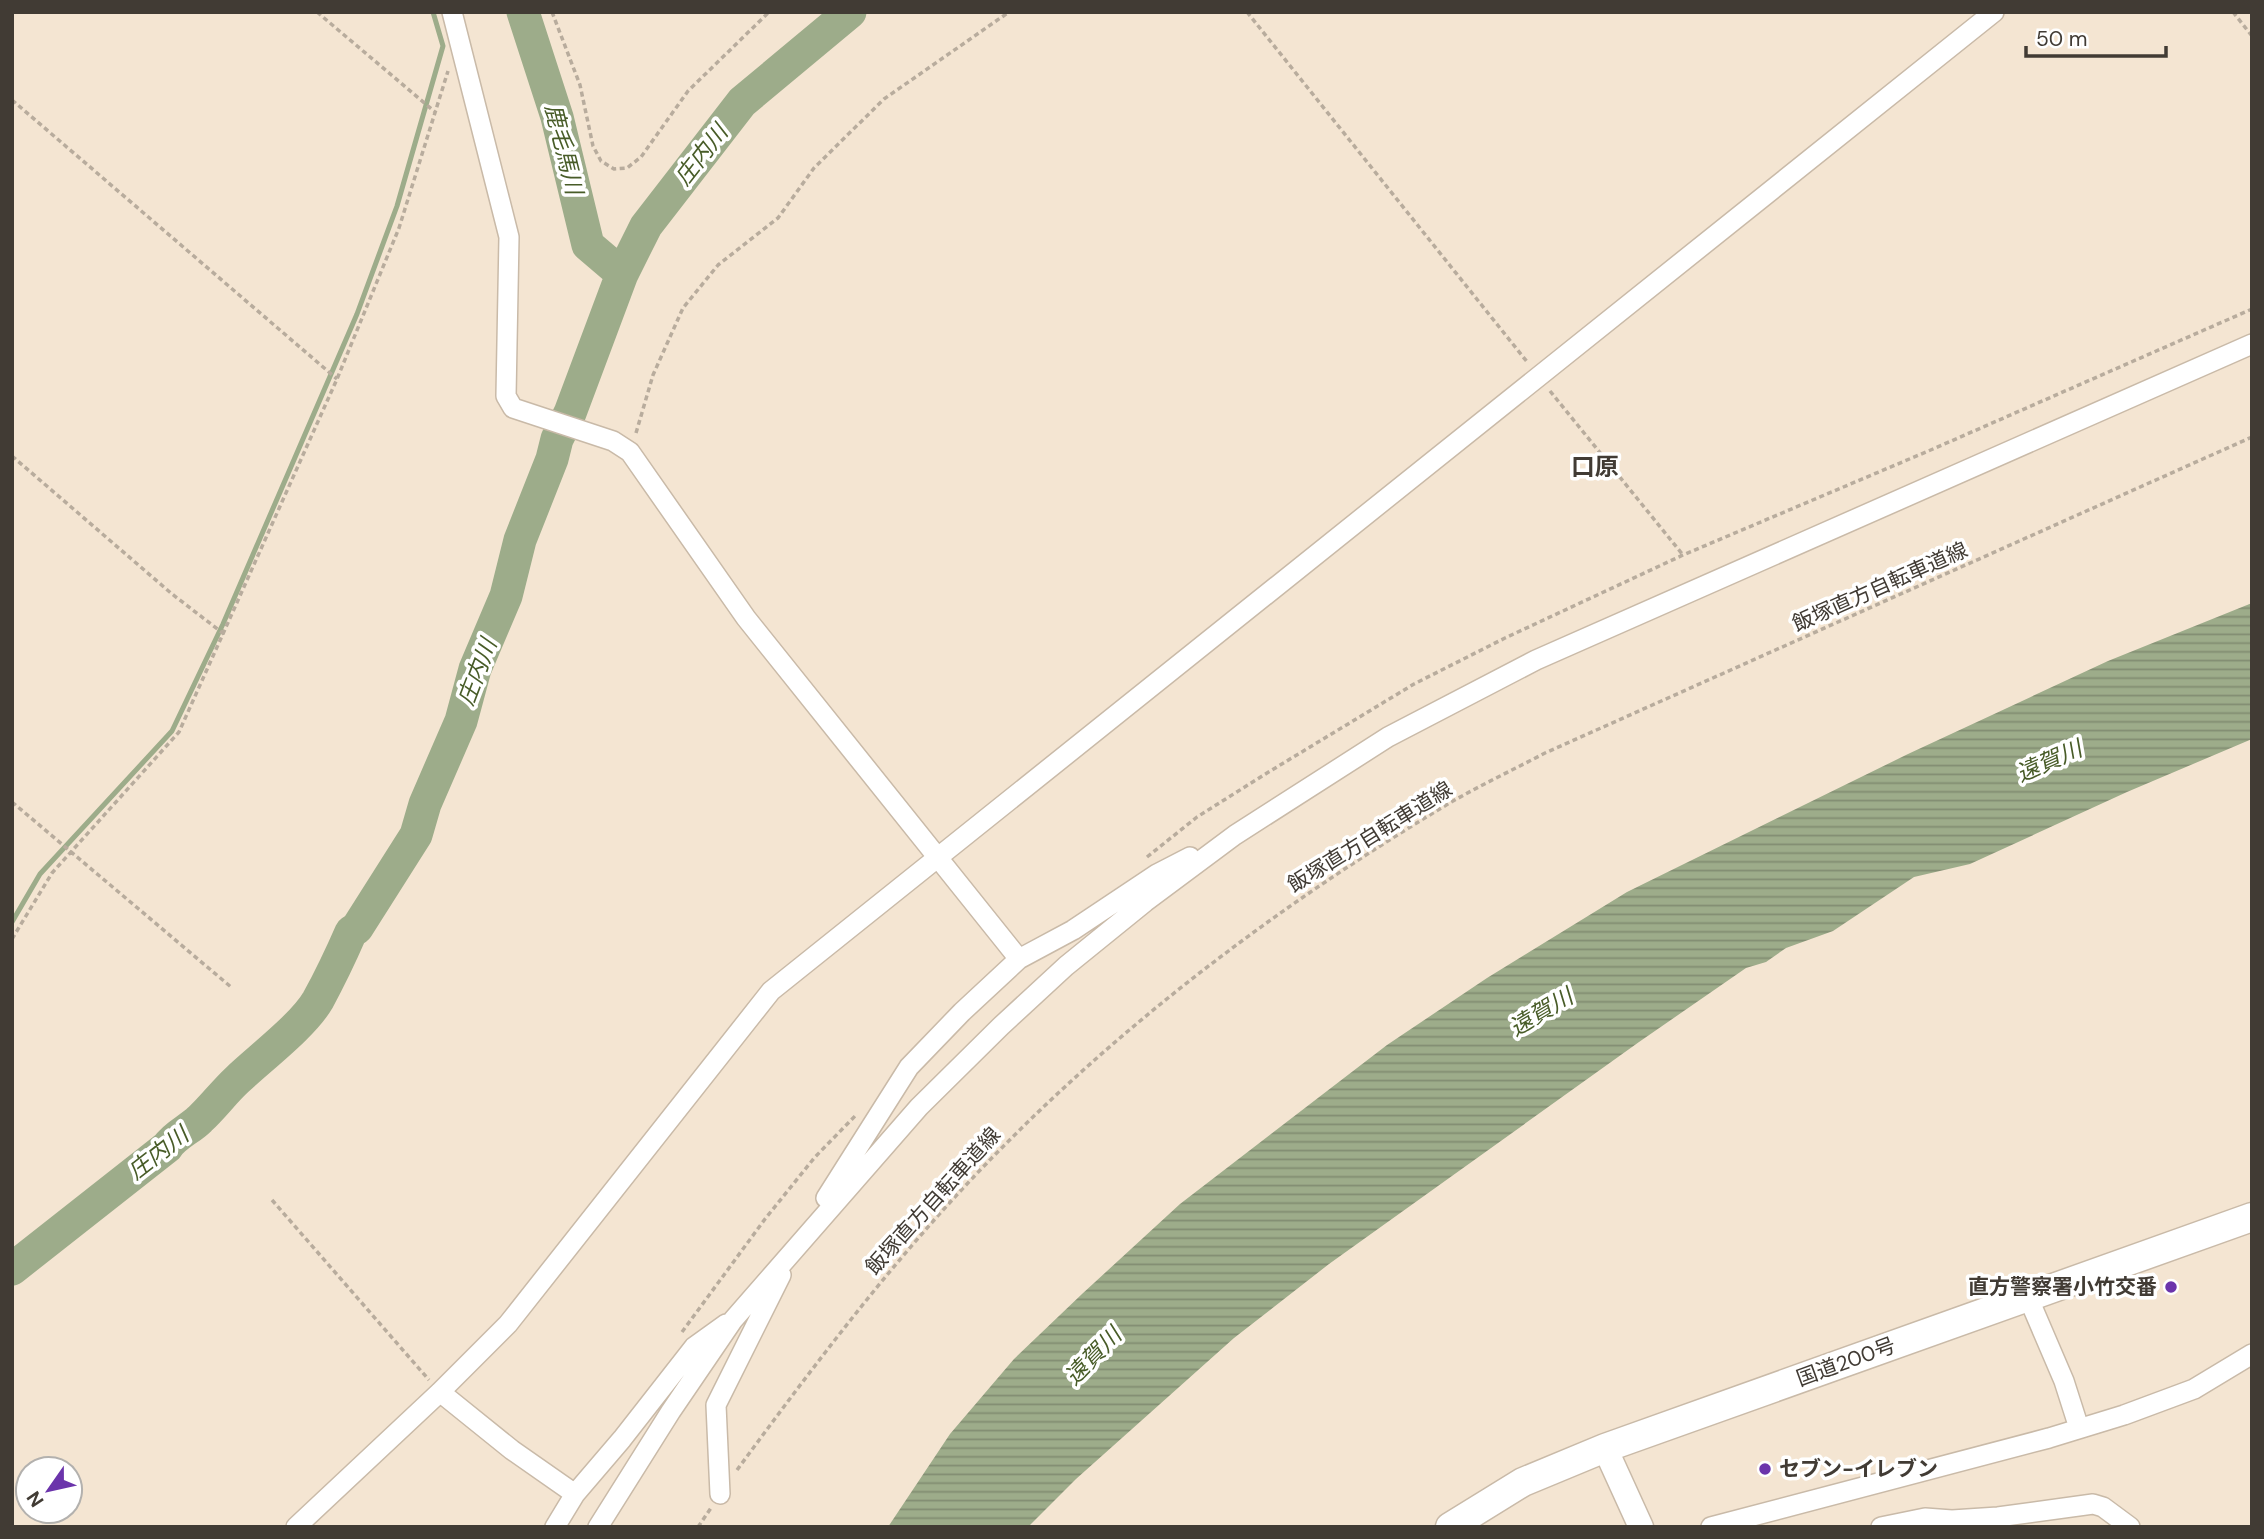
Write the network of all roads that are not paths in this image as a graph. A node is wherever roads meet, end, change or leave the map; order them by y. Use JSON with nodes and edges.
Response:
{"nodes":[{"id":1,"x":452,"y":12,"type":"edge"},
{"id":2,"x":1994,"y":12,"type":"edge"},
{"id":3,"x":2252,"y":344,"type":"edge"},
{"id":4,"x":1221,"y":846,"type":"junction"},
{"id":5,"x":937,"y":856,"type":"junction"},
{"id":6,"x":1019,"y":959,"type":"junction"},
{"id":7,"x":2252,"y":1217,"type":"edge"},
{"id":8,"x":796,"y":1245,"type":"junction"},
{"id":9,"x":2028,"y":1297,"type":"junction"},
{"id":10,"x":733,"y":1320,"type":"junction"},
{"id":11,"x":2252,"y":1354,"type":"edge"},
{"id":12,"x":440,"y":1392,"type":"junction"},
{"id":13,"x":2079,"y":1429,"type":"junction"},
{"id":14,"x":1605,"y":1448,"type":"junction"},
{"id":15,"x":720,"y":1493,"type":"road end"},
{"id":16,"x":575,"y":1494,"type":"junction"},
{"id":17,"x":2000,"y":1522,"type":"edge"},
{"id":18,"x":296,"y":1527,"type":"edge"},
{"id":19,"x":555,"y":1527,"type":"edge"},
{"id":20,"x":598,"y":1527,"type":"edge"},
{"id":21,"x":1450,"y":1527,"type":"edge"},
{"id":22,"x":1641,"y":1527,"type":"edge"},
{"id":23,"x":1711,"y":1527,"type":"edge"},
{"id":24,"x":1881,"y":1527,"type":"edge"},
{"id":25,"x":2130,"y":1527,"type":"edge"}],
"edges":[{"from":1,"to":5,"type":"street"},
{"from":2,"to":5,"type":"street"},
{"from":3,"to":4,"type":"street"},
{"from":4,"to":6,"type":"street"},
{"from":4,"to":8,"type":"street"},
{"from":5,"to":6,"type":"street"},
{"from":5,"to":12,"type":"street"},
{"from":6,"to":8,"type":"street"},
{"from":7,"to":9,"type":"highway","name":"国道200号"},
{"from":8,"to":10,"type":"street"},
{"from":8,"to":15,"type":"street"},
{"from":9,"to":13,"type":"street"},
{"from":9,"to":14,"type":"highway","name":"国道200号"},
{"from":10,"to":16,"type":"street"},
{"from":10,"to":20,"type":"street"},
{"from":11,"to":13,"type":"street"},
{"from":12,"to":16,"type":"street"},
{"from":12,"to":18,"type":"street"},
{"from":13,"to":23,"type":"street"},
{"from":14,"to":21,"type":"highway","name":"国道200号"},
{"from":14,"to":22,"type":"main road"},
{"from":16,"to":19,"type":"street"},
{"from":17,"to":24,"type":"street"},
{"from":17,"to":25,"type":"street"}]}
